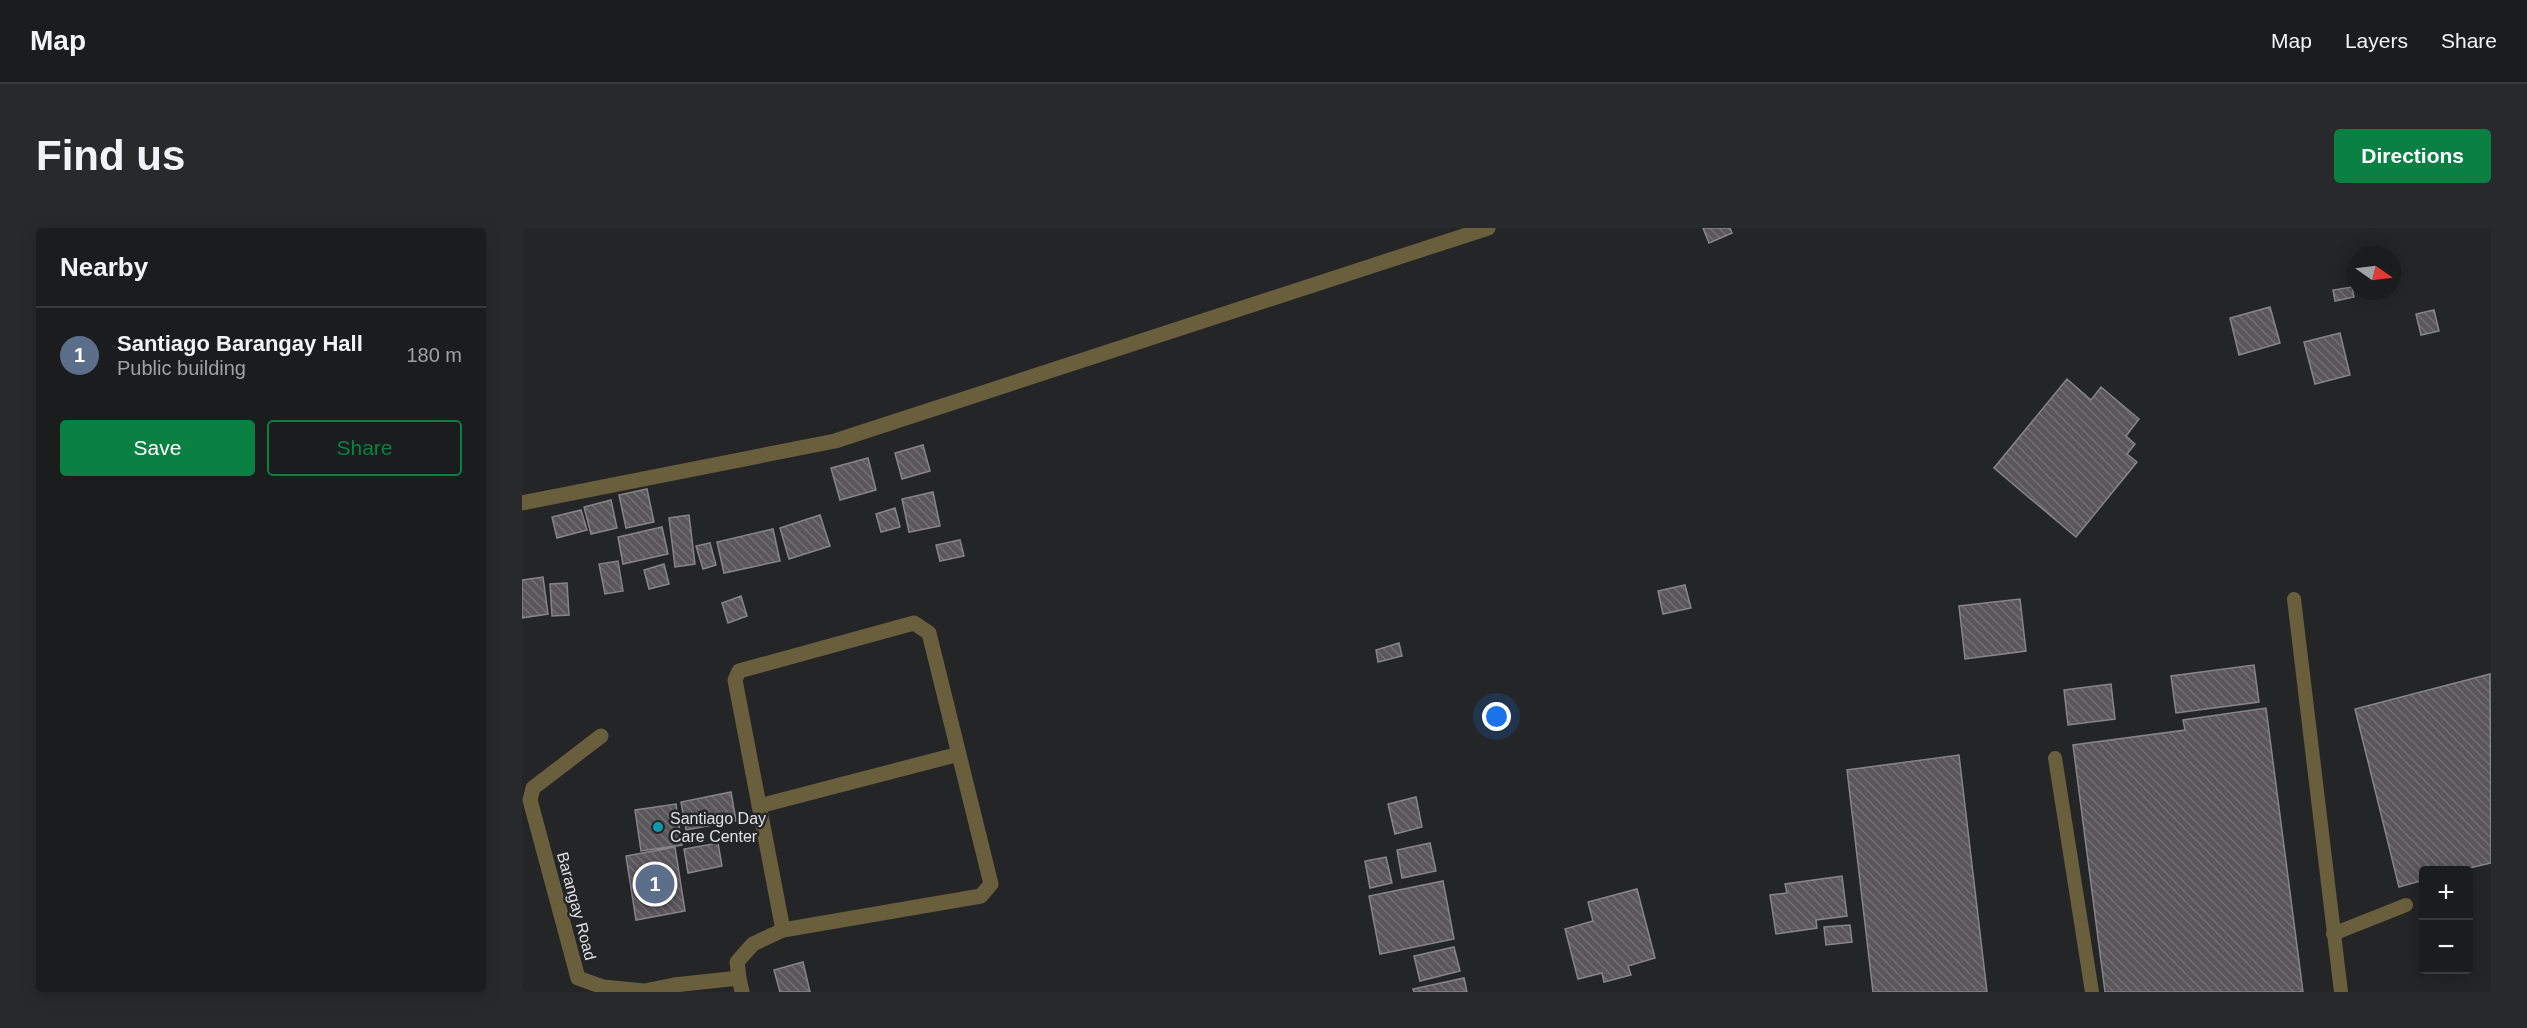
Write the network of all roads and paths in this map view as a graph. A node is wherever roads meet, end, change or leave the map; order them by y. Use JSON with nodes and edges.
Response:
{"nodes":[{"id":1,"x":1488,"y":228,"type":"edge"},
{"id":2,"x":522,"y":503,"type":"edge"},
{"id":3,"x":2294,"y":599,"type":"dead end"},
{"id":4,"x":601,"y":736,"type":"dead end"},
{"id":5,"x":959,"y":754,"type":"junction"},
{"id":6,"x":2055,"y":758,"type":"dead end"},
{"id":7,"x":759,"y":806,"type":"junction"},
{"id":8,"x":2406,"y":905,"type":"dead end"},
{"id":9,"x":783,"y":930,"type":"junction"},
{"id":10,"x":2333,"y":934,"type":"junction"},
{"id":11,"x":740,"y":985,"type":"edge"},
{"id":12,"x":2092,"y":992,"type":"edge"},
{"id":13,"x":2341,"y":992,"type":"edge"}],
"edges":[{"from":1,"to":2,"type":"street"},
{"from":3,"to":10,"type":"lane"},
{"from":4,"to":11,"type":"street","name":"Barangay Road"},
{"from":5,"to":7,"type":"street"},
{"from":5,"to":7,"type":"street"},
{"from":5,"to":9,"type":"street"},
{"from":6,"to":12,"type":"lane"},
{"from":7,"to":9,"type":"street"},
{"from":8,"to":10,"type":"lane"},
{"from":9,"to":11,"type":"street"},
{"from":10,"to":13,"type":"lane"}]}
